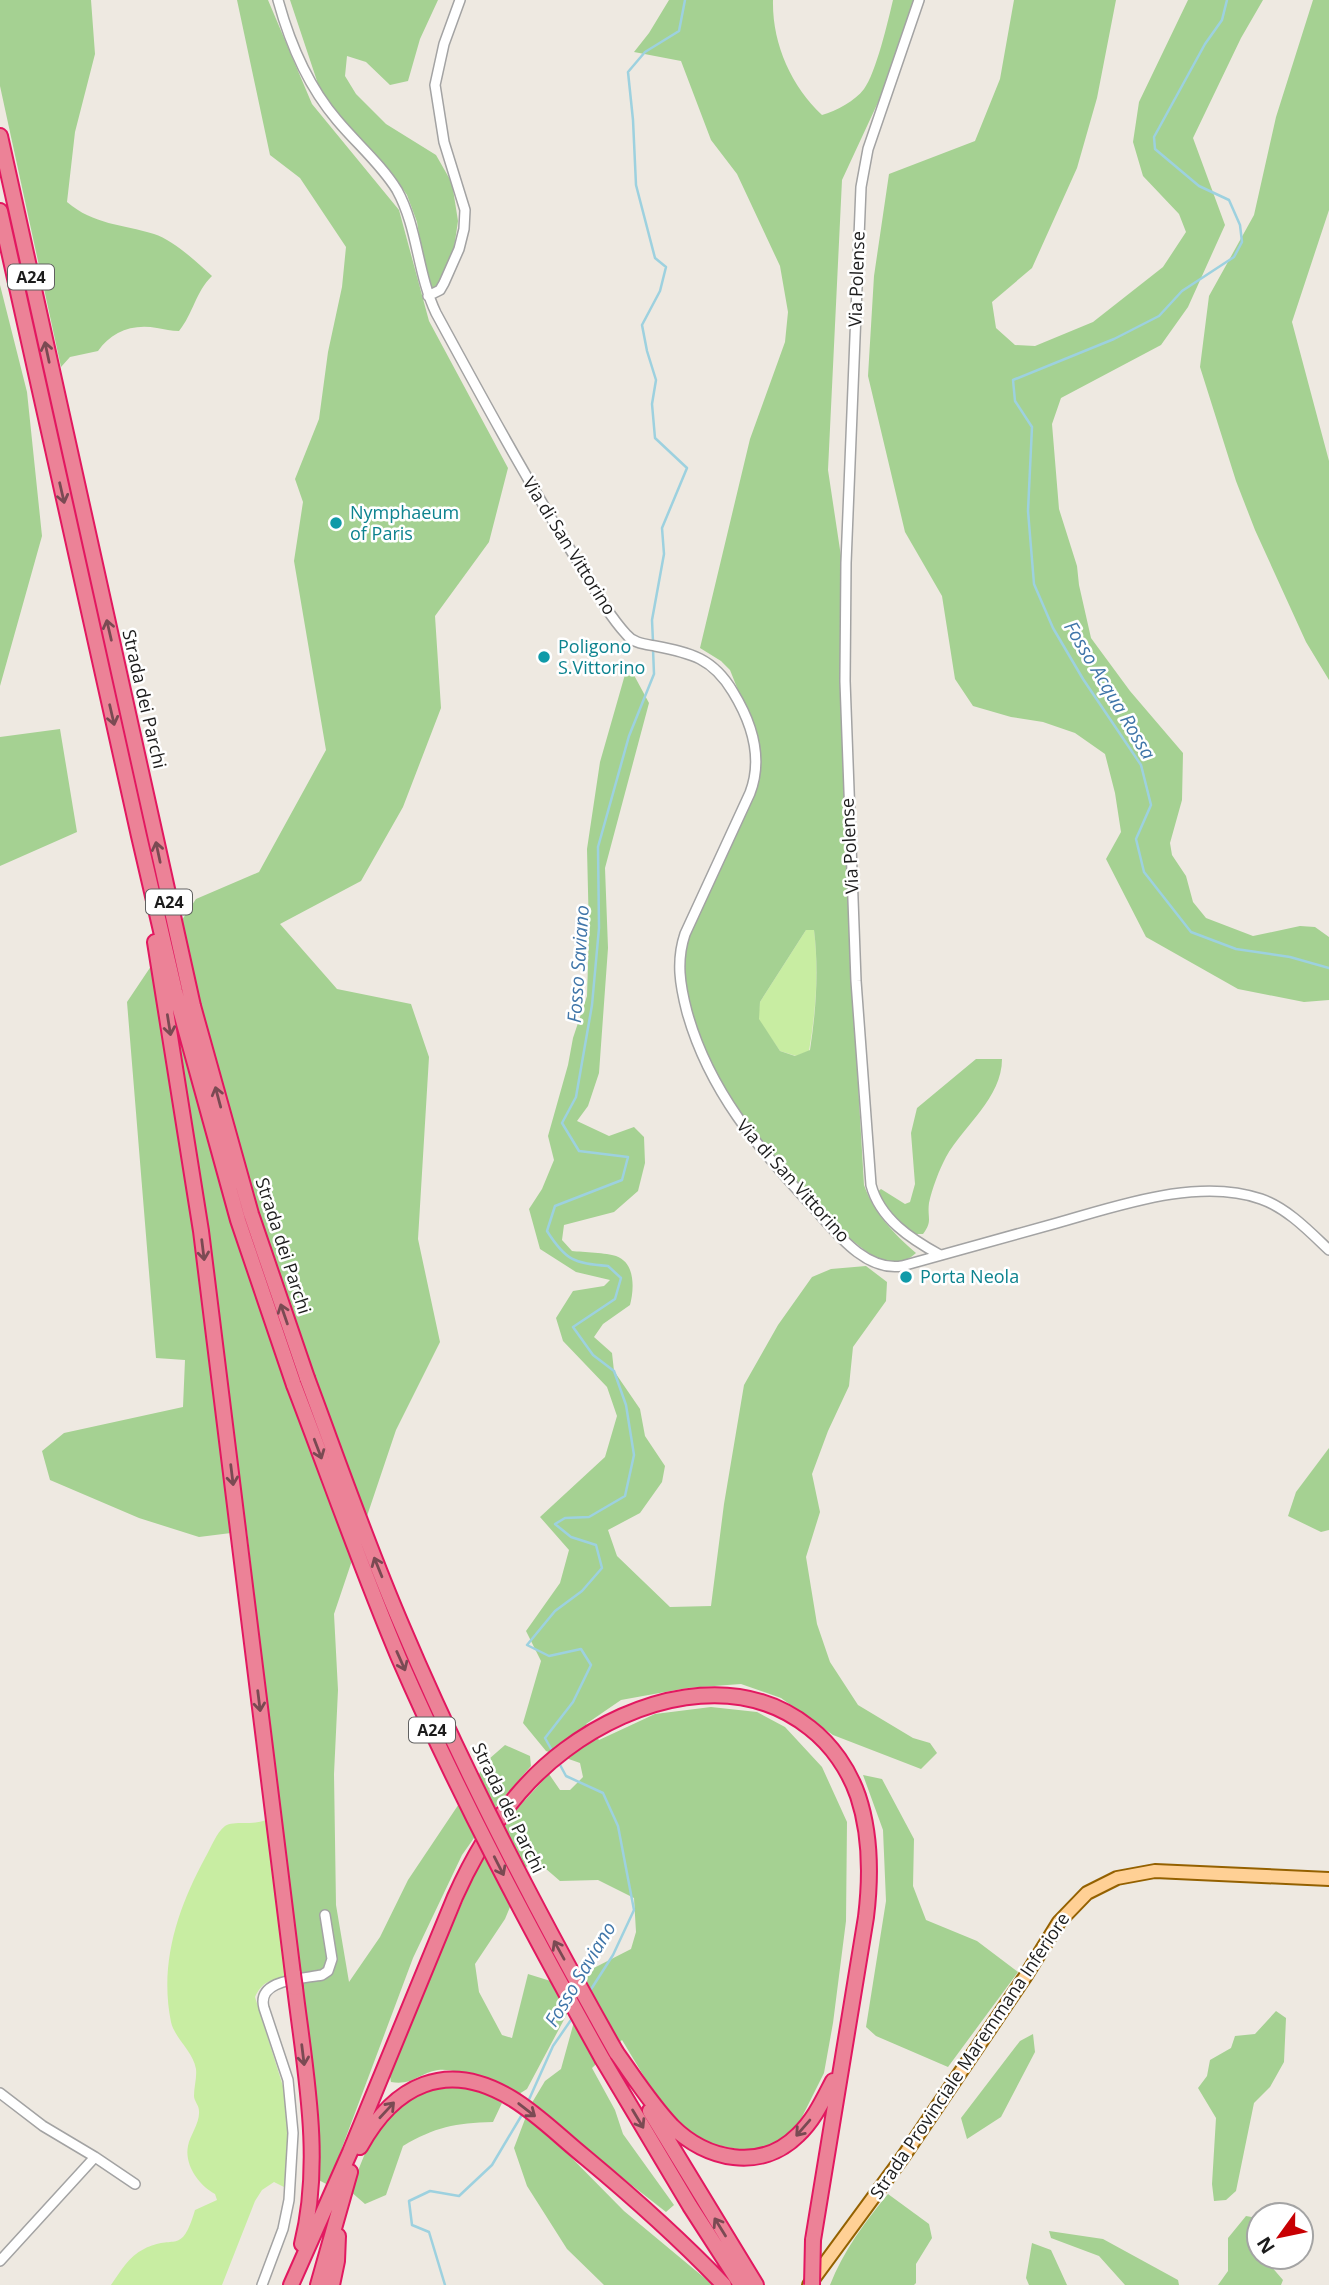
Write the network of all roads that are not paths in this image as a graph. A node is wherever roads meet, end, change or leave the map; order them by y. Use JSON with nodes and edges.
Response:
{"nodes":[{"id":1,"x":278,"y":0,"type":"edge"},
{"id":2,"x":460,"y":0,"type":"edge"},
{"id":3,"x":919,"y":0,"type":"edge"},
{"id":4,"x":0,"y":136,"type":"edge"},
{"id":5,"x":0,"y":211,"type":"edge"},
{"id":6,"x":428,"y":296,"type":"junction"},
{"id":7,"x":139,"y":836,"type":"junction"},
{"id":8,"x":1329,"y":1250,"type":"edge"},
{"id":9,"x":940,"y":1255,"type":"junction"},
{"id":10,"x":301,"y":1382,"type":"junction"},
{"id":11,"x":1329,"y":1879,"type":"edge"},
{"id":12,"x":325,"y":1916,"type":"dead end"},
{"id":13,"x":616,"y":2052,"type":"junction"},
{"id":14,"x":839,"y":2070,"type":"junction"},
{"id":15,"x":0,"y":2093,"type":"edge"},
{"id":16,"x":350,"y":2152,"type":"junction"},
{"id":17,"x":95,"y":2157,"type":"junction"},
{"id":18,"x":135,"y":2184,"type":"dead end"},
{"id":19,"x":338,"y":2207,"type":"junction"},
{"id":20,"x":335,"y":2225,"type":"junction"},
{"id":21,"x":0,"y":2261,"type":"edge"},
{"id":22,"x":262,"y":2285,"type":"edge"},
{"id":23,"x":291,"y":2285,"type":"edge"},
{"id":24,"x":310,"y":2285,"type":"edge"},
{"id":25,"x":318,"y":2285,"type":"edge"},
{"id":26,"x":325,"y":2285,"type":"edge"},
{"id":27,"x":332,"y":2285,"type":"edge"},
{"id":28,"x":724,"y":2285,"type":"edge"},
{"id":29,"x":741,"y":2285,"type":"edge"},
{"id":30,"x":756,"y":2285,"type":"edge"},
{"id":31,"x":811,"y":2285,"type":"edge"}],
"edges":[{"from":1,"to":6,"type":"street","name":"Via di San Vittorino"},
{"from":2,"to":6,"type":"street"},
{"from":3,"to":9,"type":"street","name":"Via Polense"},
{"from":10,"to":4,"type":"highway","name":"Strada dei Parchi","number":"A24","one_way":true},
{"from":5,"to":7,"type":"highway","name":"Strada dei Parchi","number":"A24","one_way":true},
{"from":6,"to":9,"type":"street","name":"Via di San Vittorino"},
{"from":7,"to":10,"type":"highway","name":"Strada dei Parchi","number":"A24"},
{"from":7,"to":23,"type":"highway","one_way":true},
{"from":8,"to":9,"type":"street"},
{"from":13,"to":10,"type":"highway","name":"Strada dei Parchi","number":"A24","one_way":true,"bridge":true},
{"from":10,"to":29,"type":"highway","name":"Strada dei Parchi","number":"A24","one_way":true,"bridge":true},
{"from":11,"to":31,"type":"main road","name":"Strada Provinciale Maremmana Inferiore"},
{"from":12,"to":22,"type":"street"},
{"from":14,"to":13,"type":"highway","one_way":true},
{"from":30,"to":13,"type":"highway","name":"Strada dei Parchi","number":"A24","one_way":true},
{"from":14,"to":16,"type":"highway"},
{"from":14,"to":31,"type":"highway","bridge":true},
{"from":15,"to":17,"type":"street"},
{"from":16,"to":19,"type":"highway"},
{"from":16,"to":23,"type":"highway"},
{"from":17,"to":18,"type":"street"},
{"from":17,"to":21,"type":"street"},
{"from":19,"to":20,"type":"highway"},
{"from":19,"to":24,"type":"highway"},
{"from":19,"to":27,"type":"highway"},
{"from":19,"to":28,"type":"highway","one_way":true},
{"from":20,"to":25,"type":"highway"},
{"from":20,"to":26,"type":"highway"}]}
